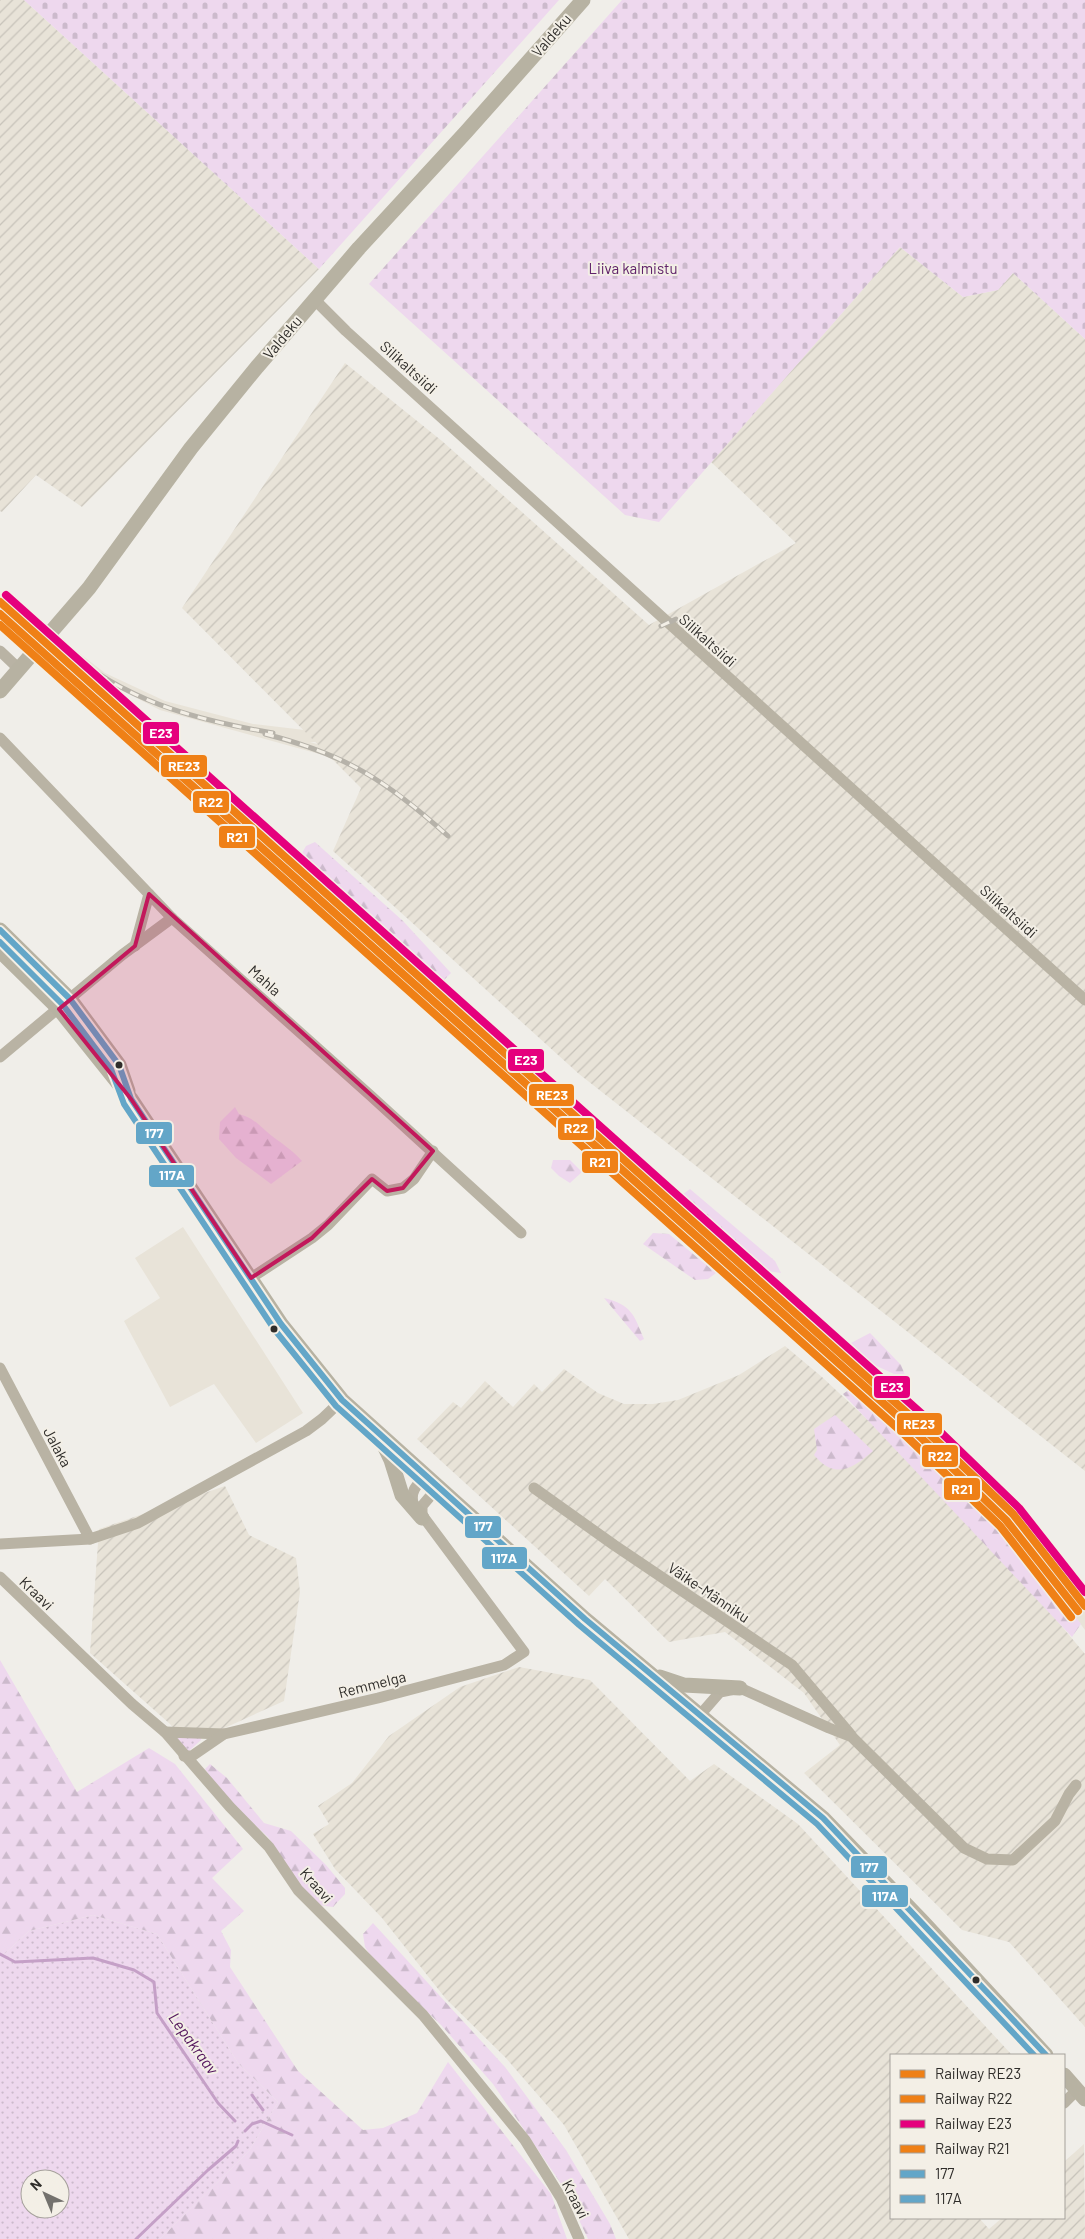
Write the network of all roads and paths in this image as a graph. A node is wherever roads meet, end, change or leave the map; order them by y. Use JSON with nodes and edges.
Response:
{"nodes":[{"id":1,"x":582,"y":0,"type":"edge"},
{"id":2,"x":314,"y":299,"type":"junction"},
{"id":3,"x":0,"y":652,"type":"edge"},
{"id":4,"x":19,"y":669,"type":"junction"},
{"id":5,"x":0,"y":690,"type":"edge"},
{"id":6,"x":0,"y":738,"type":"edge"},
{"id":7,"x":149,"y":894,"type":"junction"},
{"id":8,"x":172,"y":918,"type":"junction"},
{"id":9,"x":0,"y":930,"type":"edge"},
{"id":10,"x":135,"y":946,"type":"junction"},
{"id":11,"x":0,"y":951,"type":"edge"},
{"id":12,"x":1085,"y":1000,"type":"edge"},
{"id":13,"x":65,"y":1004,"type":"junction"},
{"id":14,"x":0,"y":1057,"type":"edge"},
{"id":15,"x":433,"y":1152,"type":"junction"},
{"id":16,"x":520,"y":1233,"type":"dead end"},
{"id":17,"x":251,"y":1278,"type":"junction"},
{"id":18,"x":0,"y":1368,"type":"edge"},
{"id":19,"x":342,"y":1400,"type":"junction"},
{"id":20,"x":377,"y":1434,"type":"junction"},
{"id":21,"x":425,"y":1476,"type":"junction"},
{"id":22,"x":438,"y":1487,"type":"junction"},
{"id":23,"x":534,"y":1488,"type":"dead end"},
{"id":24,"x":422,"y":1518,"type":"junction"},
{"id":25,"x":90,"y":1539,"type":"junction"},
{"id":26,"x":0,"y":1544,"type":"edge"},
{"id":27,"x":0,"y":1577,"type":"edge"},
{"id":28,"x":651,"y":1674,"type":"junction"},
{"id":29,"x":740,"y":1688,"type":"junction"},
{"id":30,"x":700,"y":1715,"type":"junction"},
{"id":31,"x":165,"y":1732,"type":"junction"},
{"id":32,"x":224,"y":1734,"type":"junction"},
{"id":33,"x":852,"y":1736,"type":"junction"},
{"id":34,"x":184,"y":1756,"type":"junction"},
{"id":35,"x":1076,"y":1785,"type":"dead end"},
{"id":36,"x":1045,"y":2054,"type":"edge"},
{"id":37,"x":1065,"y":2076,"type":"edge"},
{"id":38,"x":1081,"y":2095,"type":"edge"},
{"id":39,"x":1065,"y":2103,"type":"edge"},
{"id":40,"x":579,"y":2239,"type":"edge"}],
"edges":[{"from":1,"to":2,"type":"street","name":"Valdeku"},
{"from":2,"to":4,"type":"street","name":"Valdeku"},
{"from":2,"to":12,"type":"street","name":"Silikaltsiidi"},
{"from":3,"to":4,"type":"street"},
{"from":4,"to":5,"type":"street","name":"Valdeku"},
{"from":6,"to":7,"type":"street","name":"Mahla"},
{"from":7,"to":8,"type":"street","name":"Mahla"},
{"from":7,"to":10,"type":"street"},
{"from":8,"to":10,"type":"street"},
{"from":8,"to":15,"type":"street","name":"Mahla"},
{"from":9,"to":13,"type":"street"},
{"from":10,"to":13,"type":"street"},
{"from":11,"to":13,"type":"street"},
{"from":13,"to":14,"type":"street"},
{"from":13,"to":17,"type":"street"},
{"from":15,"to":16,"type":"street","name":"Mahla"},
{"from":15,"to":17,"type":"street"},
{"from":17,"to":19,"type":"street"},
{"from":18,"to":25,"type":"street","name":"Jalaka"},
{"from":19,"to":20,"type":"street"},
{"from":19,"to":25,"type":"street"},
{"from":20,"to":21,"type":"street"},
{"from":20,"to":24,"type":"street"},
{"from":21,"to":22,"type":"street"},
{"from":21,"to":24,"type":"street"},
{"from":22,"to":24,"type":"street"},
{"from":22,"to":28,"type":"street"},
{"from":23,"to":33,"type":"street","name":"Väike-Männiku"},
{"from":24,"to":32,"type":"street","name":"Remmelga"},
{"from":25,"to":26,"type":"street"},
{"from":27,"to":31,"type":"street","name":"Kraavi"},
{"from":28,"to":29,"type":"street"},
{"from":28,"to":30,"type":"street"},
{"from":29,"to":30,"type":"street"},
{"from":29,"to":33,"type":"street","name":"Väike-Männiku"},
{"from":30,"to":36,"type":"street"},
{"from":31,"to":32,"type":"street","name":"Remmelga"},
{"from":31,"to":34,"type":"street","name":"Kraavi"},
{"from":32,"to":34,"type":"street","name":"Remmelga"},
{"from":33,"to":35,"type":"street","name":"Väike-Männiku"},
{"from":34,"to":40,"type":"street","name":"Kraavi"},
{"from":37,"to":38,"type":"street"},
{"from":38,"to":39,"type":"street"}]}
